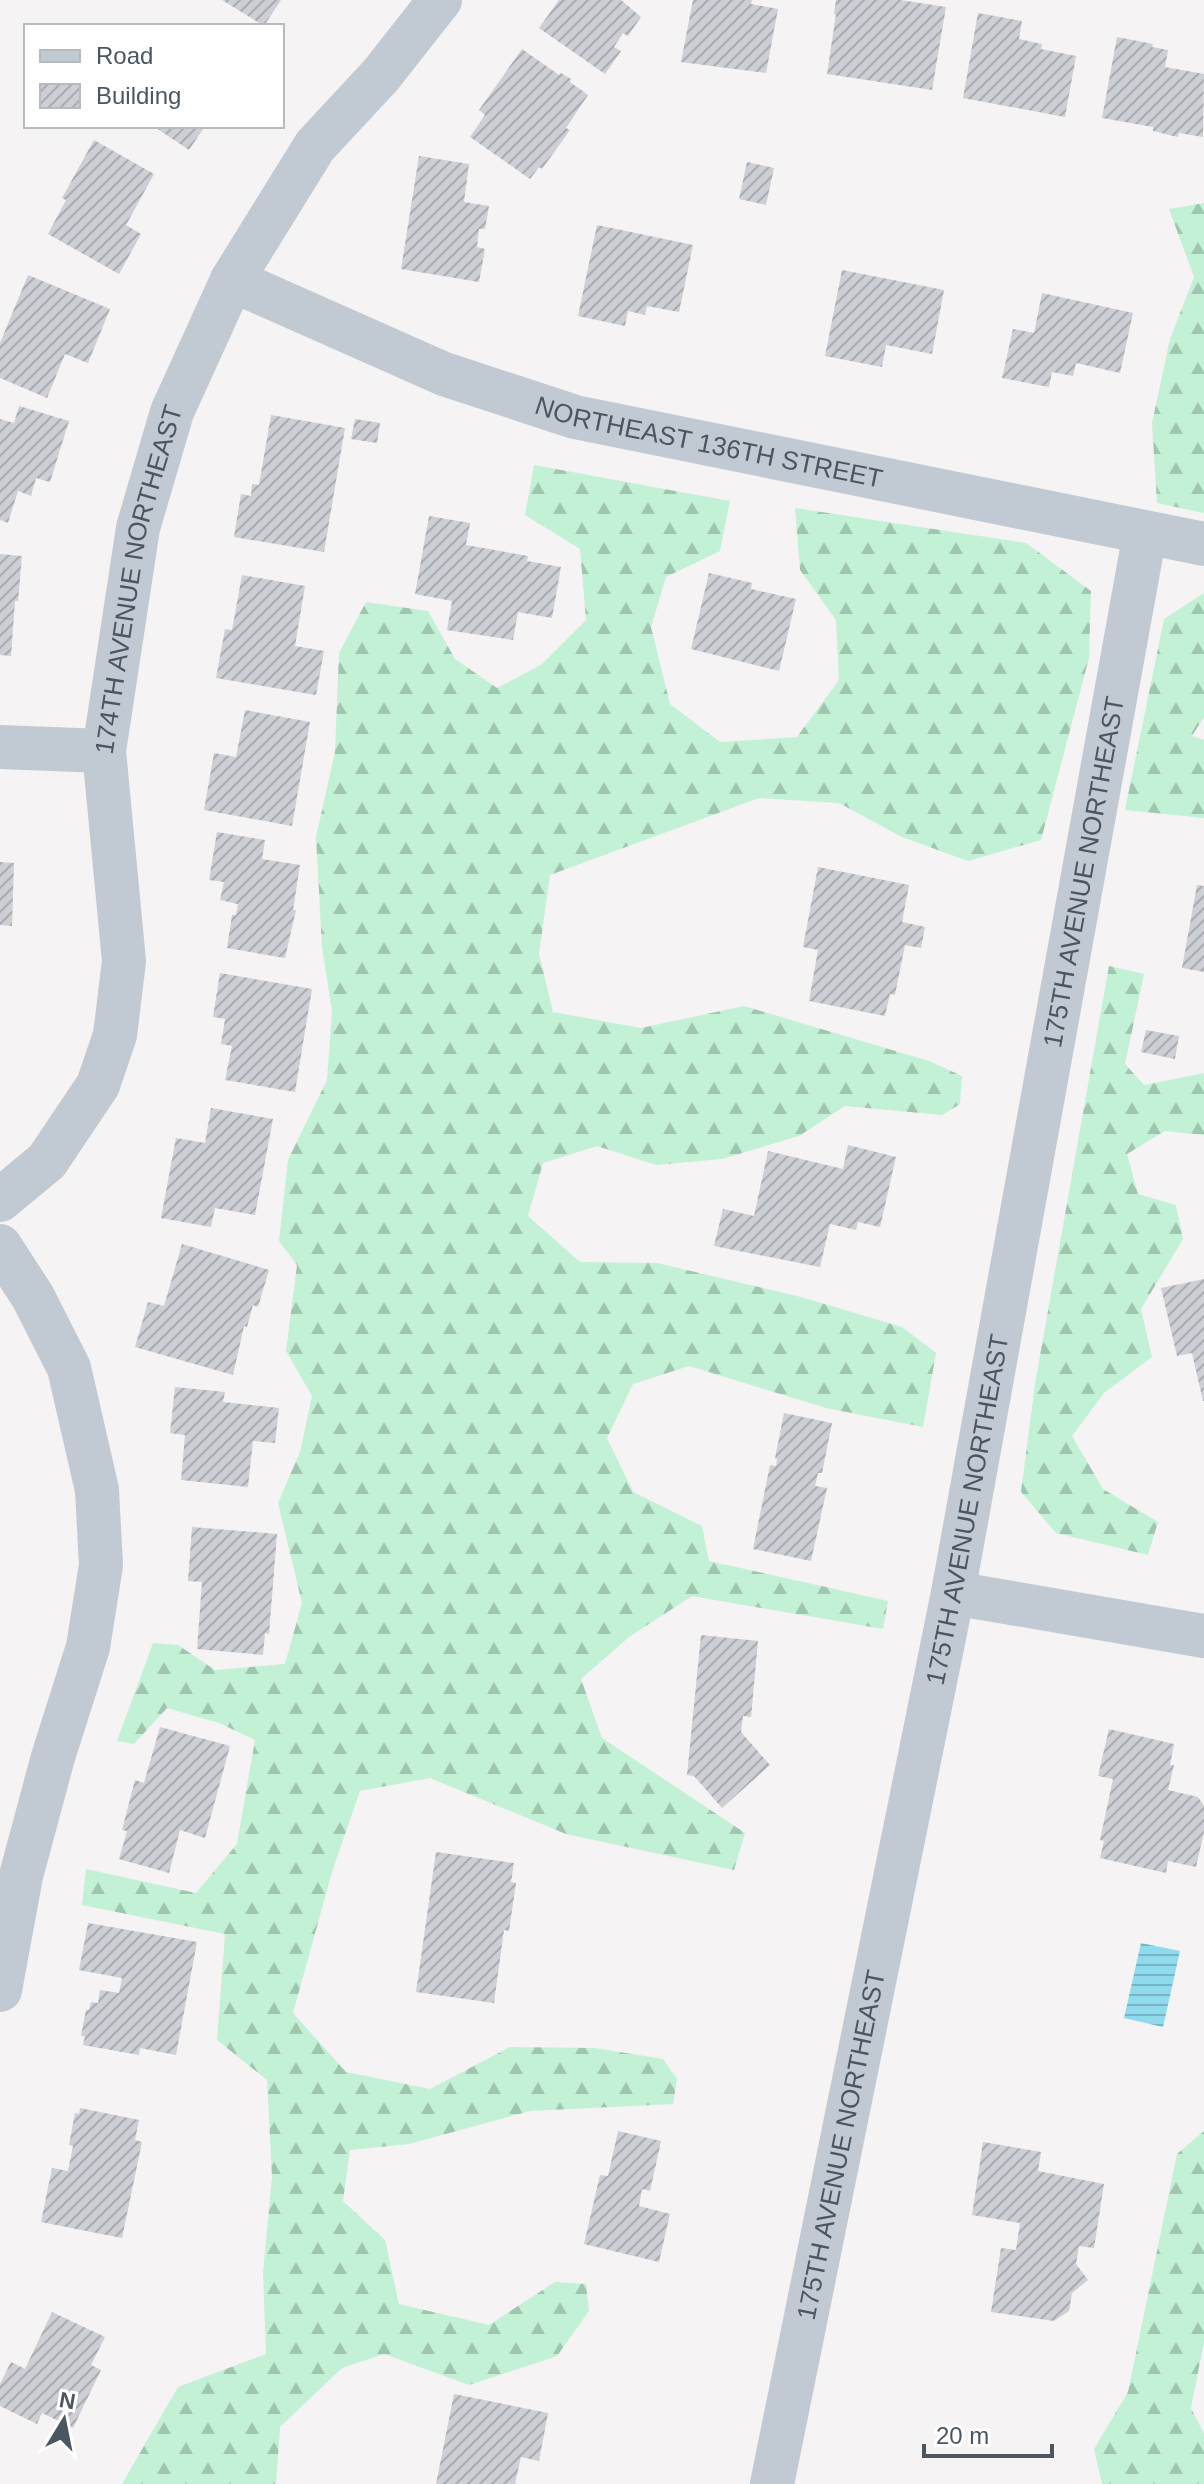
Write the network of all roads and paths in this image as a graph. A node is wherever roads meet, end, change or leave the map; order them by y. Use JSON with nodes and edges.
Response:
{"nodes":[{"id":1,"x":440,"y":0,"type":"edge"},
{"id":2,"x":232,"y":280,"type":"junction"},
{"id":3,"x":1145,"y":533,"type":"junction"},
{"id":4,"x":1204,"y":544,"type":"edge"},
{"id":5,"x":0,"y":747,"type":"edge"},
{"id":6,"x":104,"y":751,"type":"junction"},
{"id":7,"x":0,"y":1200,"type":"edge"},
{"id":8,"x":0,"y":1246,"type":"edge"},
{"id":9,"x":953,"y":1593,"type":"junction"},
{"id":10,"x":1204,"y":1636,"type":"edge"},
{"id":11,"x":0,"y":1990,"type":"edge"},
{"id":12,"x":772,"y":2484,"type":"edge"}],
"edges":[{"from":1,"to":2,"type":"street","name":"174TH AVENUE NORTHEAST"},
{"from":2,"to":3,"type":"street","name":"NORTHEAST 136TH STREET"},
{"from":2,"to":6,"type":"street","name":"174TH AVENUE NORTHEAST"},
{"from":3,"to":4,"type":"street","name":"NORTHEAST 136TH STREET"},
{"from":3,"to":9,"type":"street","name":"175TH AVENUE NORTHEAST"},
{"from":5,"to":6,"type":"street"},
{"from":6,"to":7,"type":"street","name":"174TH AVENUE NORTHEAST"},
{"from":8,"to":11,"type":"street"},
{"from":9,"to":10,"type":"street"},
{"from":9,"to":12,"type":"street","name":"175TH AVENUE NORTHEAST"}]}
